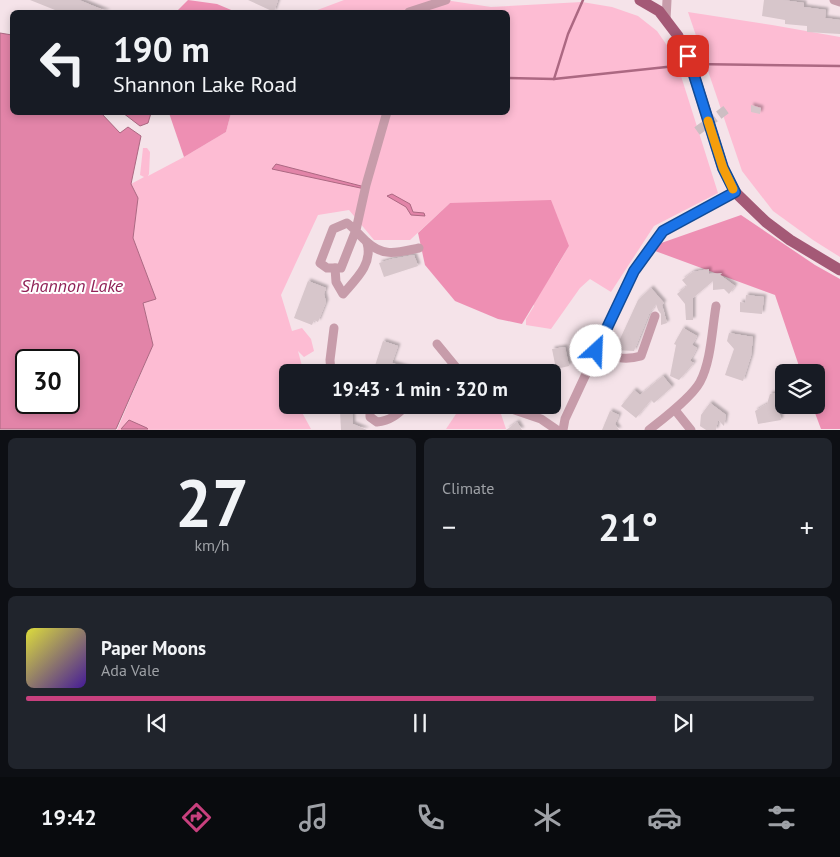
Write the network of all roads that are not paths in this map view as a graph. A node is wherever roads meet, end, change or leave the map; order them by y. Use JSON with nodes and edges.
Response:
{"nodes":[{"id":1,"x":446,"y":0,"type":"edge"},
{"id":2,"x":641,"y":0,"type":"edge"},
{"id":3,"x":667,"y":0,"type":"edge"},
{"id":4,"x":834,"y":0,"type":"edge"},
{"id":5,"x":840,"y":2,"type":"edge"},
{"id":6,"x":415,"y":10,"type":"edge"},
{"id":7,"x":666,"y":20,"type":"junction"},
{"id":8,"x":386,"y":115,"type":"edge"},
{"id":9,"x":735,"y":192,"type":"junction"},
{"id":10,"x":356,"y":230,"type":"junction"},
{"id":11,"x":367,"y":242,"type":"junction"},
{"id":12,"x":419,"y":248,"type":"dead end"},
{"id":13,"x":335,"y":268,"type":"junction"},
{"id":14,"x":840,"y":270,"type":"edge"},
{"id":15,"x":716,"y":306,"type":"dead end"},
{"id":16,"x":655,"y":316,"type":"dead end"},
{"id":17,"x":334,"y":328,"type":"dead end"},
{"id":18,"x":437,"y":344,"type":"dead end"},
{"id":19,"x":596,"y":351,"type":"junction"},
{"id":20,"x":330,"y":364,"type":"edge"},
{"id":21,"x":453,"y":364,"type":"edge"},
{"id":22,"x":675,"y":410,"type":"junction"},
{"id":23,"x":370,"y":414,"type":"edge"},
{"id":24,"x":397,"y":414,"type":"edge"},
{"id":25,"x":528,"y":414,"type":"edge"},
{"id":26,"x":558,"y":430,"type":"edge"},
{"id":27,"x":563,"y":430,"type":"edge"},
{"id":28,"x":649,"y":430,"type":"edge"},
{"id":29,"x":691,"y":430,"type":"edge"}],
"edges":[{"from":1,"to":6,"type":"street"},
{"from":2,"to":7,"type":"main road"},
{"from":3,"to":7,"type":"street"},
{"from":4,"to":5,"type":"street"},
{"from":7,"to":9,"type":"main road"},
{"from":8,"to":10,"type":"street"},
{"from":9,"to":14,"type":"main road"},
{"from":9,"to":19,"type":"street"},
{"from":10,"to":11,"type":"street"},
{"from":10,"to":13,"type":"street"},
{"from":10,"to":13,"type":"street"},
{"from":11,"to":12,"type":"street"},
{"from":11,"to":13,"type":"street"},
{"from":15,"to":22,"type":"street"},
{"from":16,"to":19,"type":"street"},
{"from":17,"to":20,"type":"street"},
{"from":18,"to":21,"type":"street"},
{"from":19,"to":27,"type":"street"},
{"from":22,"to":28,"type":"street"},
{"from":22,"to":29,"type":"street"},
{"from":23,"to":24,"type":"street"},
{"from":25,"to":26,"type":"street"}]}
